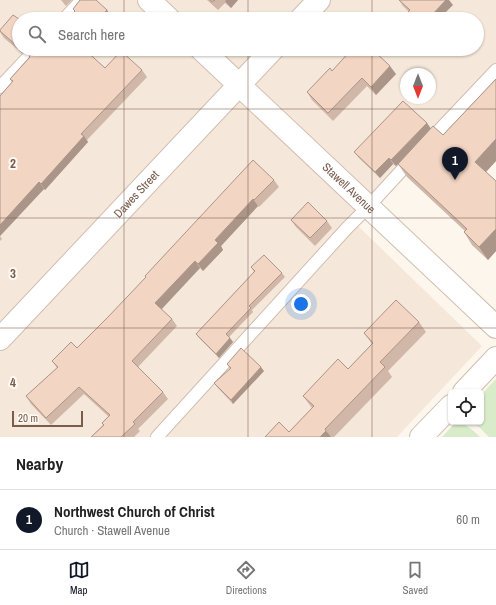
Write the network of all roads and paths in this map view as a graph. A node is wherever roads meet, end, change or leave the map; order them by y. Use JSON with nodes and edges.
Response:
{"nodes":[{"id":1,"x":82,"y":0,"type":"edge"},
{"id":2,"x":149,"y":0,"type":"edge"},
{"id":3,"x":319,"y":0,"type":"edge"},
{"id":4,"x":71,"y":12,"type":"edge"},
{"id":5,"x":162,"y":12,"type":"edge"},
{"id":6,"x":308,"y":12,"type":"edge"},
{"id":7,"x":29,"y":56,"type":"edge"},
{"id":8,"x":208,"y":56,"type":"edge"},
{"id":9,"x":266,"y":56,"type":"edge"},
{"id":10,"x":496,"y":70,"type":"edge"},
{"id":11,"x":239,"y":85,"type":"junction"},
{"id":12,"x":0,"y":87,"type":"edge"},
{"id":13,"x":368,"y":207,"type":"junction"},
{"id":14,"x":496,"y":327,"type":"edge"},
{"id":15,"x":0,"y":338,"type":"edge"},
{"id":16,"x":496,"y":358,"type":"edge"},
{"id":17,"x":467,"y":389,"type":"edge"},
{"id":18,"x":448,"y":409,"type":"edge"},
{"id":19,"x":157,"y":437,"type":"edge"},
{"id":20,"x":421,"y":437,"type":"edge"}],
"edges":[{"from":1,"to":4,"type":"lane"},
{"from":2,"to":5,"type":"street"},
{"from":3,"to":6,"type":"street"},
{"from":7,"to":12,"type":"lane"},
{"from":8,"to":11,"type":"street","name":"Stawell Avenue"},
{"from":9,"to":11,"type":"street","name":"Dawes Street"},
{"from":10,"to":13,"type":"lane"},
{"from":11,"to":13,"type":"street","name":"Stawell Avenue"},
{"from":11,"to":15,"type":"street","name":"Dawes Street"},
{"from":13,"to":14,"type":"street","name":"Stawell Avenue"},
{"from":13,"to":19,"type":"lane"},
{"from":16,"to":17,"type":"street"},
{"from":18,"to":20,"type":"street"}]}
